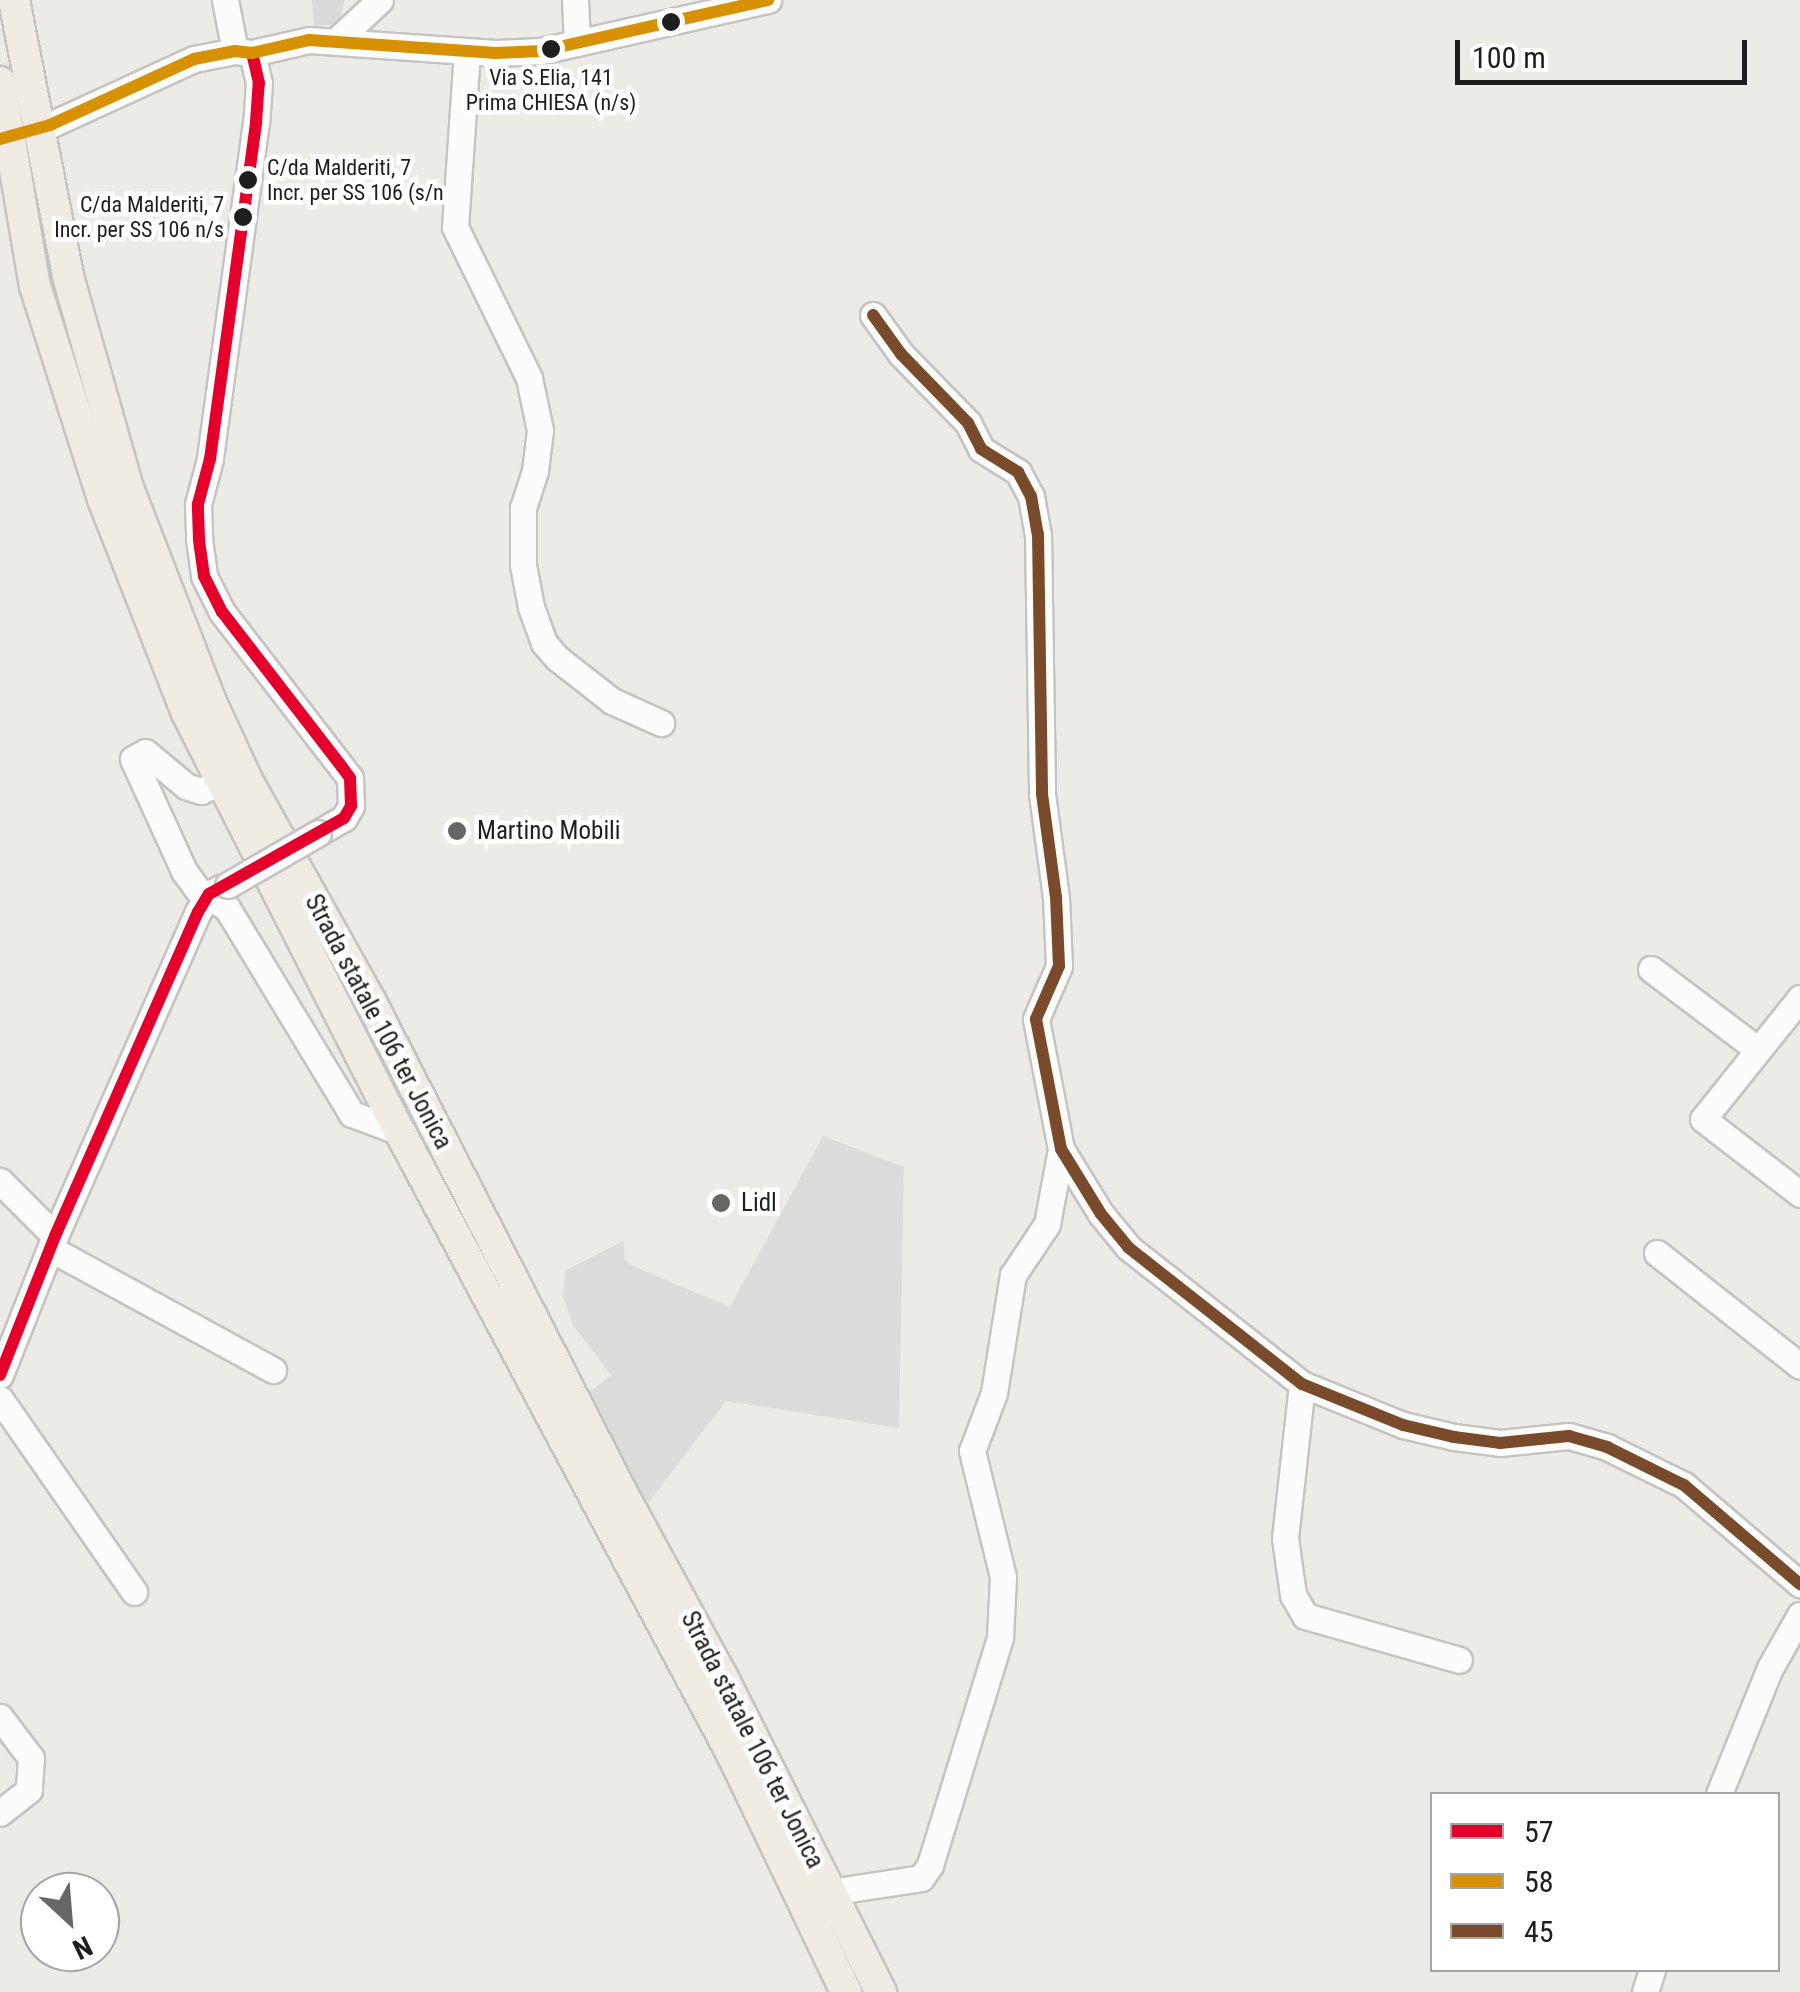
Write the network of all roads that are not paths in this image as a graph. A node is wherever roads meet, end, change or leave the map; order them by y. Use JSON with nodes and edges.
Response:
{"nodes":[{"id":1,"x":14,"y":0,"type":"edge"},
{"id":2,"x":225,"y":0,"type":"edge"},
{"id":3,"x":380,"y":0,"type":"edge"},
{"id":4,"x":575,"y":0,"type":"edge"},
{"id":5,"x":768,"y":0,"type":"edge"},
{"id":6,"x":336,"y":41,"type":"junction"},
{"id":7,"x":577,"y":43,"type":"junction"},
{"id":8,"x":467,"y":51,"type":"junction"},
{"id":9,"x":244,"y":52,"type":"junction"},
{"id":10,"x":0,"y":82,"type":"edge"},
{"id":11,"x":50,"y":125,"type":"dead end"},
{"id":12,"x":5,"y":164,"type":"edge"},
{"id":13,"x":873,"y":315,"type":"dead end"},
{"id":14,"x":661,"y":723,"type":"dead end"},
{"id":15,"x":220,"y":782,"type":"junction"},
{"id":16,"x":218,"y":890,"type":"junction"},
{"id":17,"x":1651,"y":969,"type":"dead end"},
{"id":18,"x":1800,"y":998,"type":"edge"},
{"id":19,"x":1758,"y":1050,"type":"junction"},
{"id":20,"x":400,"y":1132,"type":"junction"},
{"id":21,"x":1061,"y":1150,"type":"junction"},
{"id":22,"x":0,"y":1181,"type":"edge"},
{"id":23,"x":1800,"y":1194,"type":"edge"},
{"id":24,"x":53,"y":1242,"type":"junction"},
{"id":25,"x":1658,"y":1253,"type":"dead end"},
{"id":26,"x":1800,"y":1366,"type":"edge"},
{"id":27,"x":274,"y":1370,"type":"dead end"},
{"id":28,"x":0,"y":1375,"type":"edge"},
{"id":29,"x":1302,"y":1384,"type":"junction"},
{"id":30,"x":0,"y":1399,"type":"edge"},
{"id":31,"x":1800,"y":1584,"type":"edge"},
{"id":32,"x":134,"y":1592,"type":"dead end"},
{"id":33,"x":1800,"y":1615,"type":"edge"},
{"id":34,"x":1459,"y":1660,"type":"dead end"},
{"id":35,"x":0,"y":1716,"type":"edge"},
{"id":36,"x":1720,"y":1792,"type":"edge"},
{"id":37,"x":0,"y":1813,"type":"edge"},
{"id":38,"x":830,"y":1892,"type":"junction"},
{"id":39,"x":843,"y":1991,"type":"edge"},
{"id":40,"x":881,"y":1992,"type":"edge"}],
"edges":[{"from":1,"to":38,"type":"main road","name":"Strada statale 106 ter Jonica"},
{"from":2,"to":9,"type":"street"},
{"from":3,"to":6,"type":"street"},
{"from":4,"to":7,"type":"street"},
{"from":5,"to":7,"type":"street"},
{"from":6,"to":8,"type":"street"},
{"from":6,"to":9,"type":"street"},
{"from":7,"to":8,"type":"street"},
{"from":8,"to":14,"type":"street"},
{"from":9,"to":11,"type":"street"},
{"from":9,"to":16,"type":"street","bridge":true},
{"from":10,"to":12,"type":"main road","name":"Strada statale 106 ter Jonica"},
{"from":12,"to":15,"type":"main road","name":"Strada statale 106 ter Jonica"},
{"from":13,"to":21,"type":"street"},
{"from":15,"to":16,"type":"street"},
{"from":15,"to":20,"type":"main road","name":"Strada statale 106 ter Jonica"},
{"from":16,"to":20,"type":"street"},
{"from":16,"to":24,"type":"street"},
{"from":17,"to":19,"type":"street"},
{"from":18,"to":19,"type":"street"},
{"from":19,"to":23,"type":"street"},
{"from":20,"to":39,"type":"main road","name":"Strada statale 106 ter Jonica"},
{"from":21,"to":29,"type":"street"},
{"from":21,"to":38,"type":"street"},
{"from":22,"to":24,"type":"street"},
{"from":24,"to":27,"type":"street"},
{"from":24,"to":28,"type":"street"},
{"from":25,"to":26,"type":"street"},
{"from":29,"to":31,"type":"street"},
{"from":29,"to":34,"type":"street"},
{"from":30,"to":32,"type":"street"},
{"from":33,"to":36,"type":"street"},
{"from":35,"to":37,"type":"street"},
{"from":38,"to":40,"type":"main road","name":"Strada statale 106 ter Jonica"}]}
